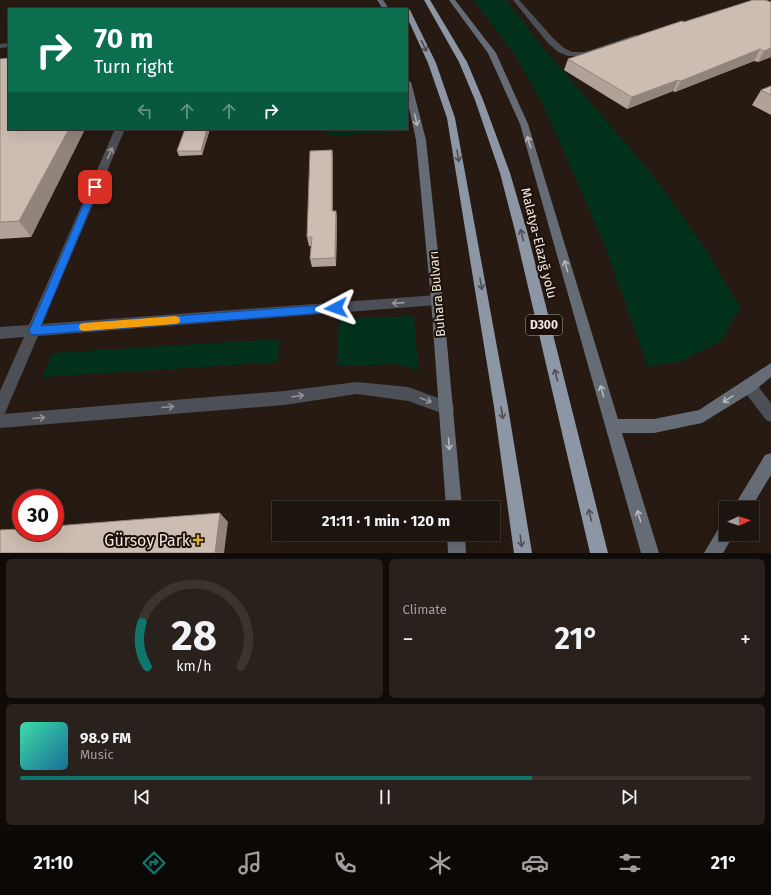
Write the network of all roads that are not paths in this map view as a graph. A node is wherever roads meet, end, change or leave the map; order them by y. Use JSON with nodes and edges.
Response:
{"nodes":[{"id":1,"x":427,"y":0,"type":"edge"},
{"id":2,"x":452,"y":0,"type":"edge"},
{"id":3,"x":516,"y":0,"type":"edge"},
{"id":4,"x":408,"y":12,"type":"edge"},
{"id":5,"x":645,"y":34,"type":"edge"},
{"id":6,"x":408,"y":86,"type":"edge"},
{"id":7,"x":120,"y":130,"type":"edge"},
{"id":8,"x":437,"y":300,"type":"junction"},
{"id":9,"x":34,"y":331,"type":"junction"},
{"id":10,"x":0,"y":333,"type":"edge"},
{"id":11,"x":771,"y":369,"type":"edge"},
{"id":12,"x":749,"y":386,"type":"junction"},
{"id":13,"x":0,"y":408,"type":"edge"},
{"id":14,"x":447,"y":408,"type":"junction"},
{"id":15,"x":771,"y":415,"type":"edge"},
{"id":16,"x":0,"y":421,"type":"edge"},
{"id":17,"x":612,"y":426,"type":"junction"},
{"id":18,"x":771,"y":461,"type":"edge"},
{"id":19,"x":454,"y":501,"type":"edge"},
{"id":20,"x":745,"y":501,"type":"edge"},
{"id":21,"x":456,"y":541,"type":"edge"},
{"id":22,"x":720,"y":541,"type":"edge"},
{"id":23,"x":457,"y":553,"type":"edge"},
{"id":24,"x":523,"y":553,"type":"edge"},
{"id":25,"x":599,"y":553,"type":"edge"},
{"id":26,"x":650,"y":553,"type":"edge"},
{"id":27,"x":713,"y":553,"type":"edge"}],
"edges":[{"from":25,"to":1,"type":"highway","name":"Malatya-Elazığ yolu","number":"D300","one_way":true},
{"from":17,"to":2,"type":"main road","one_way":true},
{"from":3,"to":5,"type":"street"},
{"from":4,"to":24,"type":"highway","one_way":true},
{"from":6,"to":8,"type":"main road","name":"Buhara Bulvarı","one_way":true},
{"from":9,"to":7,"type":"street","one_way":true},
{"from":8,"to":9,"type":"street","one_way":true},
{"from":8,"to":14,"type":"main road","name":"Buhara Bulvarı"},
{"from":9,"to":10,"type":"street"},
{"from":9,"to":13,"type":"street"},
{"from":11,"to":12,"type":"main road"},
{"from":12,"to":15,"type":"street"},
{"from":12,"to":17,"type":"main road","one_way":true},
{"from":16,"to":14,"type":"street","one_way":true},
{"from":14,"to":19,"type":"main road","name":"Buhara Bulvarı","one_way":true},
{"from":26,"to":17,"type":"main road","one_way":true},
{"from":18,"to":20,"type":"main road"},
{"from":21,"to":23,"type":"main road"},
{"from":22,"to":27,"type":"main road"}]}
